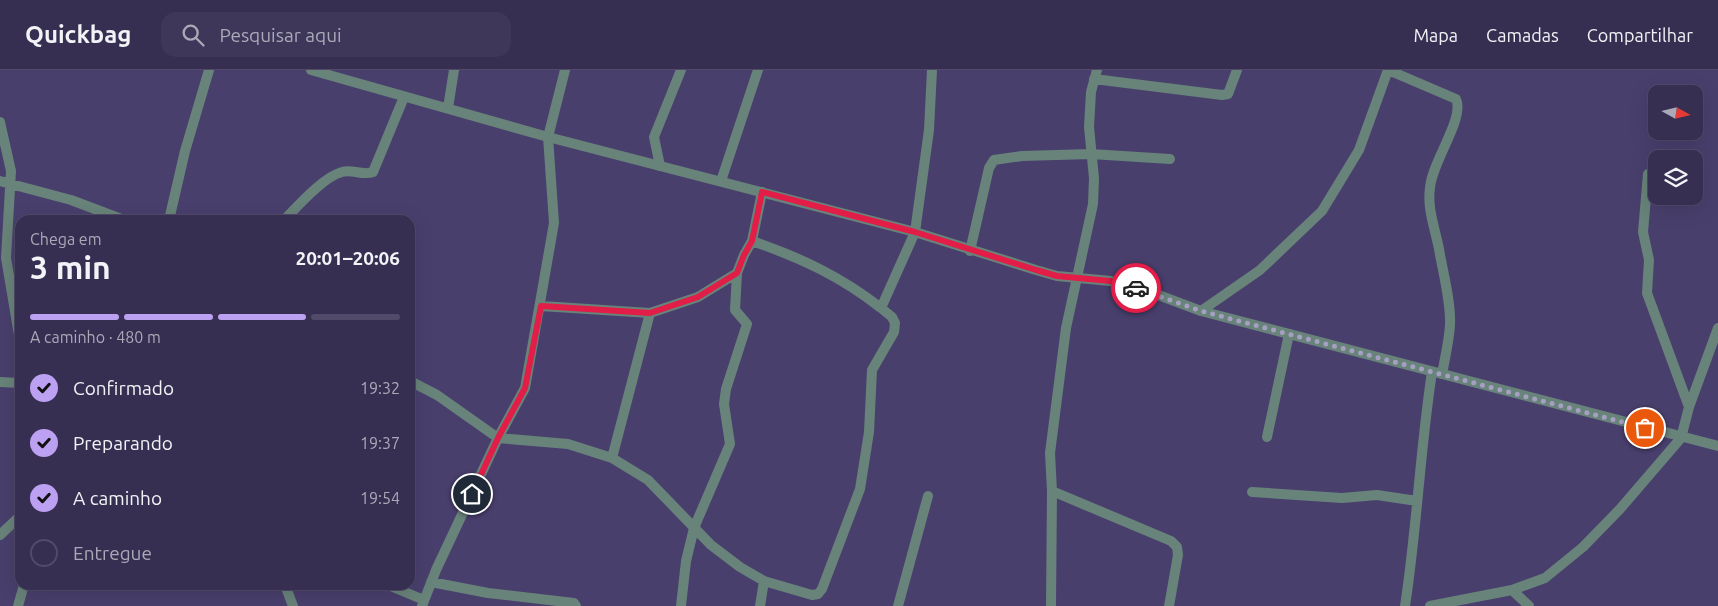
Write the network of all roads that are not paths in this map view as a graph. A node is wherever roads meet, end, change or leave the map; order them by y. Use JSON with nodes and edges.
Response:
{"nodes":[{"id":1,"x":208,"y":70,"type":"edge"},
{"id":2,"x":312,"y":70,"type":"edge"},
{"id":3,"x":454,"y":70,"type":"edge"},
{"id":4,"x":565,"y":70,"type":"edge"},
{"id":5,"x":681,"y":70,"type":"edge"},
{"id":6,"x":758,"y":70,"type":"edge"},
{"id":7,"x":932,"y":70,"type":"edge"},
{"id":8,"x":1237,"y":70,"type":"edge"},
{"id":9,"x":1388,"y":70,"type":"edge"},
{"id":10,"x":1095,"y":74,"type":"edge"},
{"id":11,"x":404,"y":97,"type":"junction"},
{"id":12,"x":448,"y":108,"type":"junction"},
{"id":13,"x":0,"y":122,"type":"edge"},
{"id":14,"x":548,"y":137,"type":"junction"},
{"id":15,"x":1091,"y":154,"type":"junction"},
{"id":16,"x":1170,"y":159,"type":"dead end"},
{"id":17,"x":660,"y":166,"type":"junction"},
{"id":18,"x":1648,"y":174,"type":"dead end"},
{"id":19,"x":0,"y":181,"type":"edge"},
{"id":20,"x":721,"y":181,"type":"junction"},
{"id":21,"x":12,"y":184,"type":"junction"},
{"id":22,"x":762,"y":192,"type":"junction"},
{"id":23,"x":111,"y":215,"type":"edge"},
{"id":24,"x":170,"y":215,"type":"edge"},
{"id":25,"x":289,"y":215,"type":"edge"},
{"id":26,"x":915,"y":232,"type":"junction"},
{"id":27,"x":752,"y":241,"type":"junction"},
{"id":28,"x":970,"y":251,"type":"junction"},
{"id":29,"x":3,"y":256,"type":"edge"},
{"id":30,"x":737,"y":273,"type":"junction"},
{"id":31,"x":1076,"y":276,"type":"junction"},
{"id":32,"x":541,"y":306,"type":"junction"},
{"id":33,"x":881,"y":308,"type":"junction"},
{"id":34,"x":1201,"y":311,"type":"junction"},
{"id":35,"x":650,"y":313,"type":"junction"},
{"id":36,"x":15,"y":316,"type":"edge"},
{"id":37,"x":1718,"y":328,"type":"edge"},
{"id":38,"x":1289,"y":334,"type":"junction"},
{"id":39,"x":1437,"y":373,"type":"junction"},
{"id":40,"x":0,"y":382,"type":"edge"},
{"id":41,"x":15,"y":383,"type":"edge"},
{"id":42,"x":415,"y":384,"type":"edge"},
{"id":43,"x":1689,"y":406,"type":"junction"},
{"id":44,"x":1267,"y":437,"type":"dead end"},
{"id":45,"x":498,"y":438,"type":"junction"},
{"id":46,"x":1682,"y":438,"type":"junction"},
{"id":47,"x":1718,"y":446,"type":"edge"},
{"id":48,"x":612,"y":458,"type":"junction"},
{"id":49,"x":1052,"y":490,"type":"junction"},
{"id":50,"x":1252,"y":492,"type":"dead end"},
{"id":51,"x":928,"y":496,"type":"dead end"},
{"id":52,"x":1417,"y":501,"type":"junction"},
{"id":53,"x":15,"y":521,"type":"edge"},
{"id":54,"x":694,"y":528,"type":"junction"},
{"id":55,"x":0,"y":535,"type":"edge"},
{"id":56,"x":764,"y":581,"type":"junction"},
{"id":57,"x":431,"y":582,"type":"junction"},
{"id":58,"x":23,"y":590,"type":"edge"},
{"id":59,"x":288,"y":590,"type":"edge"},
{"id":60,"x":398,"y":590,"type":"edge"},
{"id":61,"x":1512,"y":590,"type":"junction"},
{"id":62,"x":423,"y":603,"type":"edge"},
{"id":63,"x":18,"y":606,"type":"edge"},
{"id":64,"x":293,"y":606,"type":"edge"},
{"id":65,"x":576,"y":606,"type":"edge"},
{"id":66,"x":681,"y":606,"type":"edge"},
{"id":67,"x":760,"y":606,"type":"edge"},
{"id":68,"x":898,"y":606,"type":"edge"},
{"id":69,"x":1051,"y":606,"type":"edge"},
{"id":70,"x":1169,"y":606,"type":"edge"},
{"id":71,"x":1405,"y":606,"type":"edge"},
{"id":72,"x":1430,"y":606,"type":"edge"},
{"id":73,"x":1529,"y":606,"type":"edge"}],
"edges":[{"from":1,"to":24,"type":"street"},
{"from":2,"to":11,"type":"street"},
{"from":3,"to":12,"type":"street"},
{"from":4,"to":14,"type":"street"},
{"from":5,"to":17,"type":"street"},
{"from":6,"to":20,"type":"street"},
{"from":7,"to":26,"type":"street"},
{"from":8,"to":10,"type":"street"},
{"from":9,"to":34,"type":"street"},
{"from":9,"to":39,"type":"street"},
{"from":10,"to":15,"type":"street"},
{"from":11,"to":12,"type":"street"},
{"from":11,"to":25,"type":"street"},
{"from":12,"to":14,"type":"street"},
{"from":13,"to":21,"type":"street"},
{"from":14,"to":17,"type":"street"},
{"from":14,"to":32,"type":"street"},
{"from":15,"to":16,"type":"street"},
{"from":15,"to":28,"type":"street"},
{"from":15,"to":31,"type":"street"},
{"from":17,"to":20,"type":"street"},
{"from":18,"to":43,"type":"street"},
{"from":19,"to":21,"type":"street"},
{"from":20,"to":22,"type":"street"},
{"from":21,"to":23,"type":"street"},
{"from":21,"to":29,"type":"street"},
{"from":22,"to":26,"type":"street"},
{"from":22,"to":27,"type":"street"},
{"from":26,"to":28,"type":"street"},
{"from":26,"to":33,"type":"street"},
{"from":27,"to":30,"type":"street"},
{"from":27,"to":33,"type":"street"},
{"from":28,"to":31,"type":"street"},
{"from":29,"to":36,"type":"street"},
{"from":30,"to":35,"type":"street"},
{"from":30,"to":54,"type":"street"},
{"from":31,"to":34,"type":"street"},
{"from":31,"to":49,"type":"street"},
{"from":32,"to":35,"type":"street"},
{"from":32,"to":45,"type":"street"},
{"from":33,"to":56,"type":"street"},
{"from":34,"to":38,"type":"street"},
{"from":35,"to":48,"type":"street"},
{"from":37,"to":43,"type":"street"},
{"from":38,"to":39,"type":"street"},
{"from":38,"to":44,"type":"street"},
{"from":39,"to":46,"type":"street"},
{"from":39,"to":52,"type":"street"},
{"from":40,"to":41,"type":"street"},
{"from":42,"to":45,"type":"street"},
{"from":43,"to":46,"type":"street"},
{"from":45,"to":48,"type":"street"},
{"from":45,"to":57,"type":"street"},
{"from":46,"to":47,"type":"street"},
{"from":46,"to":61,"type":"street"},
{"from":48,"to":54,"type":"street"},
{"from":49,"to":69,"type":"street"},
{"from":49,"to":70,"type":"street"},
{"from":50,"to":52,"type":"street"},
{"from":51,"to":68,"type":"street"},
{"from":52,"to":71,"type":"street"},
{"from":53,"to":55,"type":"street"},
{"from":54,"to":56,"type":"street"},
{"from":54,"to":66,"type":"street"},
{"from":56,"to":67,"type":"street"},
{"from":57,"to":62,"type":"street"},
{"from":57,"to":65,"type":"street"},
{"from":58,"to":63,"type":"street"},
{"from":59,"to":64,"type":"street"},
{"from":60,"to":62,"type":"street"},
{"from":61,"to":72,"type":"street"},
{"from":61,"to":73,"type":"street"}]}
